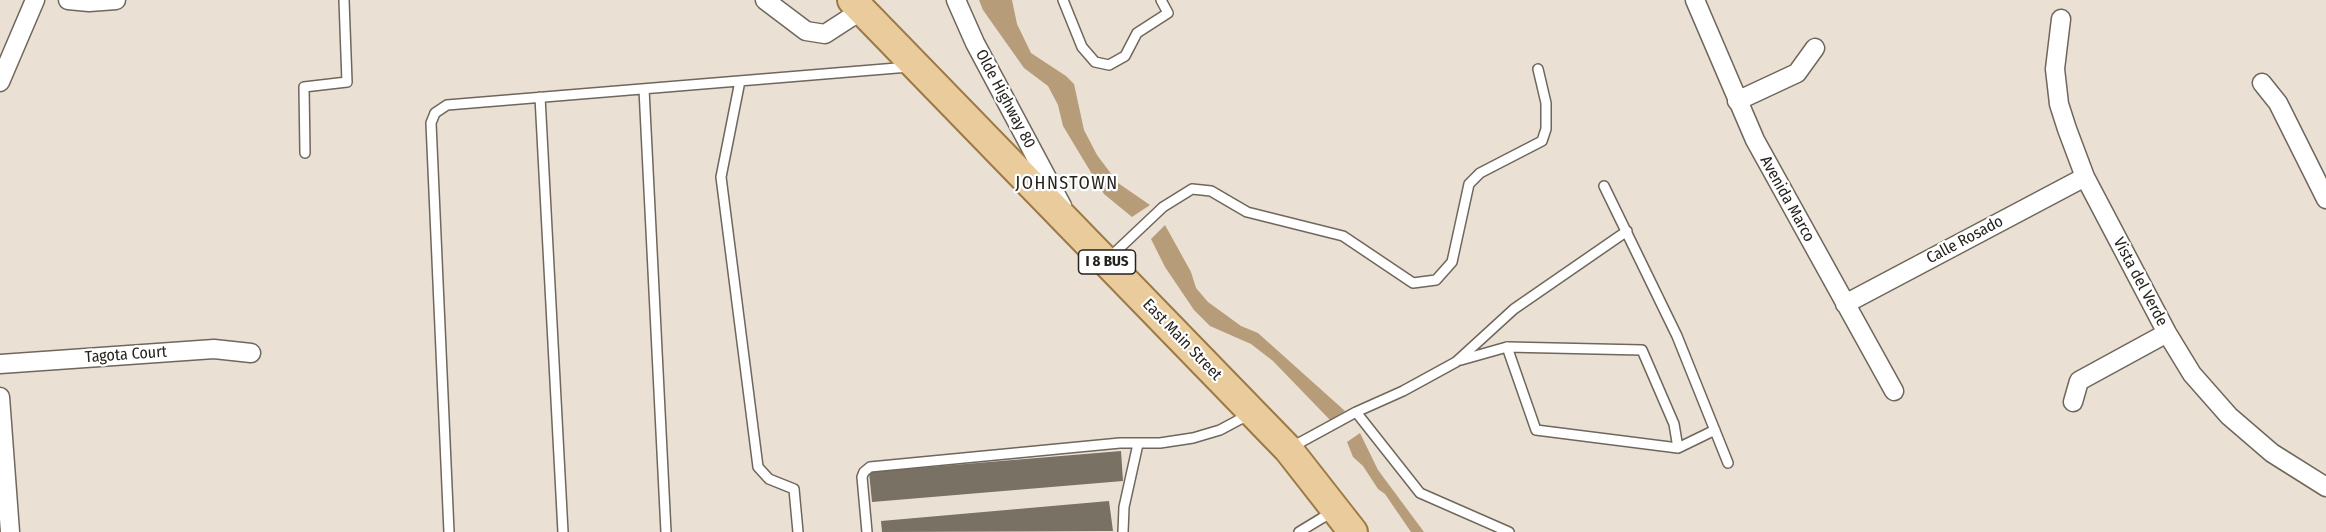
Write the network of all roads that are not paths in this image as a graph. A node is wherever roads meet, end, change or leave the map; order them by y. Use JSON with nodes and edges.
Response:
{"nodes":[{"id":1,"x":35,"y":0,"type":"edge"},
{"id":2,"x":68,"y":0,"type":"edge"},
{"id":3,"x":116,"y":0,"type":"edge"},
{"id":4,"x":344,"y":0,"type":"edge"},
{"id":5,"x":765,"y":0,"type":"edge"},
{"id":6,"x":956,"y":0,"type":"edge"},
{"id":7,"x":1063,"y":0,"type":"edge"},
{"id":8,"x":1161,"y":0,"type":"edge"},
{"id":9,"x":1695,"y":0,"type":"edge"},
{"id":10,"x":857,"y":5,"type":"edge"},
{"id":11,"x":2061,"y":19,"type":"dead end"},
{"id":12,"x":1815,"y":48,"type":"dead end"},
{"id":13,"x":918,"y":66,"type":"junction"},
{"id":14,"x":1538,"y":69,"type":"dead end"},
{"id":15,"x":740,"y":81,"type":"junction"},
{"id":16,"x":0,"y":82,"type":"edge"},
{"id":17,"x":2262,"y":83,"type":"dead end"},
{"id":18,"x":644,"y":89,"type":"junction"},
{"id":19,"x":540,"y":97,"type":"junction"},
{"id":20,"x":1737,"y":101,"type":"junction"},
{"id":21,"x":304,"y":153,"type":"dead end"},
{"id":22,"x":2085,"y":177,"type":"junction"},
{"id":23,"x":1604,"y":186,"type":"dead end"},
{"id":24,"x":2326,"y":199,"type":"edge"},
{"id":25,"x":1074,"y":228,"type":"junction"},
{"id":26,"x":1626,"y":231,"type":"junction"},
{"id":27,"x":1106,"y":261,"type":"junction"},
{"id":28,"x":1845,"y":304,"type":"junction"},
{"id":29,"x":2167,"y":333,"type":"junction"},
{"id":30,"x":1507,"y":346,"type":"junction"},
{"id":31,"x":251,"y":353,"type":"dead end"},
{"id":32,"x":1456,"y":362,"type":"junction"},
{"id":33,"x":0,"y":364,"type":"edge"},
{"id":34,"x":1894,"y":391,"type":"dead end"},
{"id":35,"x":0,"y":397,"type":"edge"},
{"id":36,"x":2073,"y":402,"type":"dead end"},
{"id":37,"x":1253,"y":412,"type":"junction"},
{"id":38,"x":1356,"y":412,"type":"junction"},
{"id":39,"x":1715,"y":430,"type":"junction"},
{"id":40,"x":1138,"y":444,"type":"junction"},
{"id":41,"x":1678,"y":448,"type":"junction"},
{"id":42,"x":1288,"y":449,"type":"junction"},
{"id":43,"x":1728,"y":463,"type":"dead end"},
{"id":44,"x":2326,"y":487,"type":"edge"},
{"id":45,"x":1337,"y":509,"type":"junction"},
{"id":46,"x":10,"y":532,"type":"edge"},
{"id":47,"x":449,"y":532,"type":"edge"},
{"id":48,"x":562,"y":532,"type":"edge"},
{"id":49,"x":666,"y":532,"type":"edge"},
{"id":50,"x":798,"y":532,"type":"edge"},
{"id":51,"x":867,"y":532,"type":"edge"},
{"id":52,"x":1123,"y":532,"type":"edge"},
{"id":53,"x":1299,"y":532,"type":"edge"},
{"id":54,"x":1353,"y":532,"type":"edge"},
{"id":55,"x":1509,"y":532,"type":"edge"}],
"edges":[{"from":1,"to":16,"type":"street"},
{"from":2,"to":3,"type":"street"},
{"from":4,"to":21,"type":"lane"},
{"from":5,"to":10,"type":"street"},
{"from":6,"to":25,"type":"street","name":"Olde Highway 80"},
{"from":7,"to":8,"type":"lane"},
{"from":9,"to":20,"type":"street","name":"Avenida Marco"},
{"from":10,"to":13,"type":"main road","name":"East Main Street","number":"I 8 BUS"},
{"from":11,"to":22,"type":"street","name":"Vista del Verde"},
{"from":12,"to":20,"type":"street"},
{"from":13,"to":15,"type":"lane"},
{"from":13,"to":25,"type":"main road","name":"East Main Street","number":"I 8 BUS"},
{"from":14,"to":27,"type":"lane"},
{"from":15,"to":18,"type":"lane"},
{"from":15,"to":50,"type":"lane"},
{"from":17,"to":24,"type":"street"},
{"from":18,"to":19,"type":"lane"},
{"from":18,"to":49,"type":"lane"},
{"from":19,"to":47,"type":"lane"},
{"from":19,"to":48,"type":"lane"},
{"from":20,"to":28,"type":"street","name":"Avenida Marco"},
{"from":22,"to":28,"type":"street","name":"Calle Rosado"},
{"from":22,"to":29,"type":"street","name":"Vista del Verde"},
{"from":23,"to":26,"type":"lane"},
{"from":25,"to":27,"type":"main road","name":"East Main Street","number":"I 8 BUS"},
{"from":26,"to":32,"type":"lane"},
{"from":26,"to":39,"type":"lane"},
{"from":27,"to":37,"type":"main road","name":"East Main Street","number":"I 8 BUS"},
{"from":28,"to":34,"type":"street","name":"Avenida Marco"},
{"from":29,"to":36,"type":"street"},
{"from":29,"to":44,"type":"street","name":"Vista del Verde"},
{"from":30,"to":32,"type":"lane"},
{"from":30,"to":41,"type":"lane"},
{"from":30,"to":41,"type":"lane"},
{"from":31,"to":33,"type":"street","name":"Tagota Court"},
{"from":32,"to":38,"type":"lane"},
{"from":35,"to":46,"type":"street"},
{"from":37,"to":40,"type":"lane"},
{"from":37,"to":42,"type":"main road","name":"East Main Street","number":"I 8 BUS"},
{"from":38,"to":42,"type":"lane"},
{"from":38,"to":55,"type":"lane"},
{"from":39,"to":41,"type":"lane"},
{"from":39,"to":43,"type":"lane"},
{"from":40,"to":51,"type":"lane"},
{"from":40,"to":52,"type":"lane"},
{"from":42,"to":45,"type":"main road","name":"East Main Street","number":"I 8 BUS"},
{"from":45,"to":53,"type":"lane"},
{"from":45,"to":54,"type":"main road","name":"East Main Street","number":"I 8 BUS"}]}
